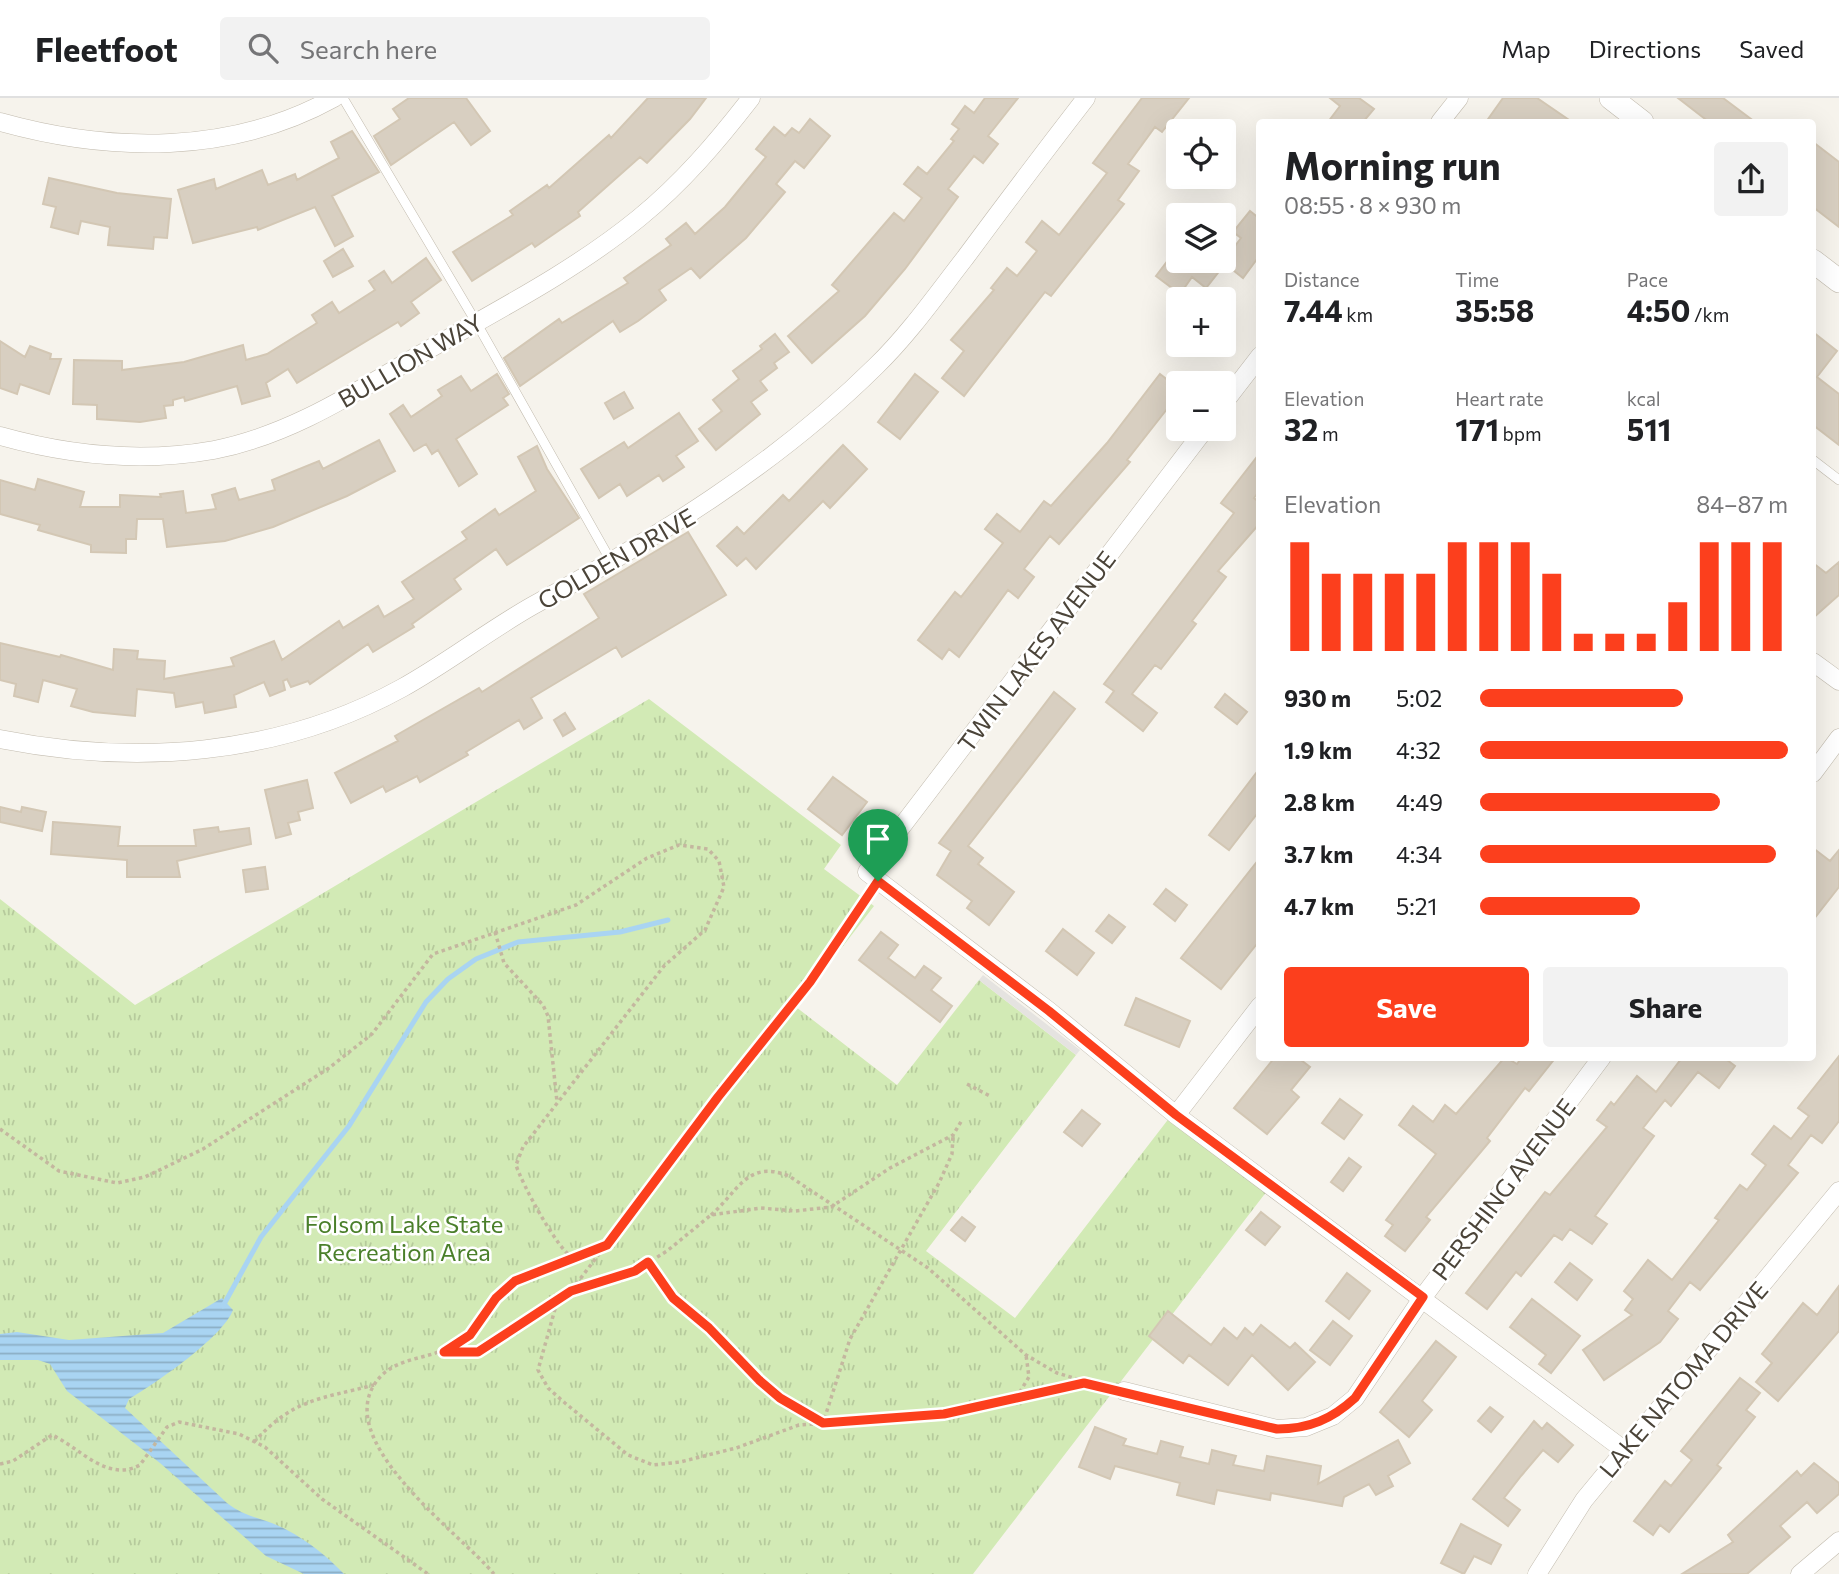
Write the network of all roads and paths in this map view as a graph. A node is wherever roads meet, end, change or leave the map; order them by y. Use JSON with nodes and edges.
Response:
{"nodes":[{"id":1,"x":334,"y":98,"type":"edge"},
{"id":2,"x":343,"y":98,"type":"edge"},
{"id":3,"x":751,"y":98,"type":"edge"},
{"id":4,"x":1086,"y":98,"type":"edge"},
{"id":5,"x":1459,"y":98,"type":"edge"},
{"id":6,"x":1611,"y":98,"type":"edge"},
{"id":7,"x":1442,"y":119,"type":"edge"},
{"id":8,"x":1638,"y":119,"type":"edge"},
{"id":9,"x":0,"y":122,"type":"edge"},
{"id":10,"x":1816,"y":263,"type":"edge"},
{"id":11,"x":1839,"y":281,"type":"edge"},
{"id":12,"x":476,"y":322,"type":"junction"},
{"id":13,"x":1256,"y":361,"type":"edge"},
{"id":14,"x":1236,"y":387,"type":"edge"},
{"id":15,"x":0,"y":436,"type":"edge"},
{"id":16,"x":1196,"y":441,"type":"edge"},
{"id":17,"x":1816,"y":462,"type":"edge"},
{"id":18,"x":1839,"y":480,"type":"edge"},
{"id":19,"x":612,"y":563,"type":"junction"},
{"id":20,"x":1816,"y":664,"type":"edge"},
{"id":21,"x":1839,"y":681,"type":"edge"},
{"id":22,"x":1839,"y":738,"type":"edge"},
{"id":23,"x":0,"y":739,"type":"edge"},
{"id":24,"x":1816,"y":769,"type":"edge"},
{"id":25,"x":873,"y":876,"type":"junction"},
{"id":26,"x":495,"y":932,"type":"junction"},
{"id":27,"x":1256,"y":1011,"type":"edge"},
{"id":28,"x":1598,"y":1061,"type":"edge"},
{"id":29,"x":967,"y":1084,"type":"dead end"},
{"id":30,"x":990,"y":1096,"type":"dead end"},
{"id":31,"x":557,"y":1104,"type":"junction"},
{"id":32,"x":1176,"y":1115,"type":"junction"},
{"id":33,"x":962,"y":1120,"type":"dead end"},
{"id":34,"x":0,"y":1129,"type":"edge"},
{"id":35,"x":953,"y":1135,"type":"junction"},
{"id":36,"x":1839,"y":1191,"type":"edge"},
{"id":37,"x":831,"y":1207,"type":"junction"},
{"id":38,"x":710,"y":1214,"type":"junction"},
{"id":39,"x":607,"y":1245,"type":"junction"},
{"id":40,"x":902,"y":1252,"type":"junction"},
{"id":41,"x":573,"y":1258,"type":"junction"},
{"id":42,"x":648,"y":1262,"type":"junction"},
{"id":43,"x":571,"y":1291,"type":"junction"},
{"id":44,"x":1423,"y":1297,"type":"junction"},
{"id":45,"x":557,"y":1302,"type":"junction"},
{"id":46,"x":444,"y":1352,"type":"junction"},
{"id":47,"x":1026,"y":1356,"type":"junction"},
{"id":48,"x":1084,"y":1383,"type":"junction"},
{"id":49,"x":374,"y":1384,"type":"junction"},
{"id":50,"x":1124,"y":1391,"type":"joint"},
{"id":51,"x":1014,"y":1400,"type":"junction"},
{"id":52,"x":823,"y":1423,"type":"junction"},
{"id":53,"x":254,"y":1442,"type":"junction"},
{"id":54,"x":1624,"y":1450,"type":"junction"},
{"id":55,"x":0,"y":1464,"type":"edge"},
{"id":56,"x":1839,"y":1541,"type":"edge"},
{"id":57,"x":428,"y":1574,"type":"edge"},
{"id":58,"x":494,"y":1574,"type":"edge"},
{"id":59,"x":1537,"y":1574,"type":"edge"},
{"id":60,"x":1800,"y":1574,"type":"edge"}],
"edges":[{"from":1,"to":9,"type":"street"},
{"from":2,"to":12,"type":"lane"},
{"from":3,"to":12,"type":"street","name":"BULLION WAY"},
{"from":4,"to":19,"type":"street","name":"GOLDEN DRIVE"},
{"from":5,"to":7,"type":"street"},
{"from":6,"to":8,"type":"street"},
{"from":10,"to":11,"type":"street"},
{"from":12,"to":15,"type":"street","name":"BULLION WAY"},
{"from":12,"to":19,"type":"lane"},
{"from":13,"to":14,"type":"street"},
{"from":16,"to":25,"type":"street","name":"TWIN LAKES AVENUE"},
{"from":17,"to":18,"type":"lane"},
{"from":19,"to":23,"type":"street","name":"GOLDEN DRIVE"},
{"from":20,"to":21,"type":"street"},
{"from":22,"to":24,"type":"street"},
{"from":25,"to":32,"type":"street"},
{"from":25,"to":39,"type":"path"},
{"from":26,"to":31,"type":"path"},
{"from":26,"to":31,"type":"path"},
{"from":26,"to":34,"type":"path"},
{"from":27,"to":32,"type":"street"},
{"from":28,"to":44,"type":"street","name":"PERSHING AVENUE"},
{"from":29,"to":30,"type":"path"},
{"from":31,"to":41,"type":"path"},
{"from":32,"to":44,"type":"street"},
{"from":33,"to":35,"type":"path"},
{"from":35,"to":37,"type":"path"},
{"from":35,"to":40,"type":"path"},
{"from":36,"to":54,"type":"street","name":"LAKE NATOMA DRIVE"},
{"from":37,"to":38,"type":"path"},
{"from":37,"to":38,"type":"path"},
{"from":37,"to":40,"type":"path"},
{"from":38,"to":42,"type":"path"},
{"from":39,"to":41,"type":"path"},
{"from":39,"to":43,"type":"path"},
{"from":40,"to":47,"type":"path"},
{"from":40,"to":52,"type":"path"},
{"from":41,"to":46,"type":"path"},
{"from":42,"to":43,"type":"path"},
{"from":42,"to":52,"type":"path"},
{"from":43,"to":45,"type":"path"},
{"from":44,"to":50,"type":"street","name":"PERSHING AVENUE"},
{"from":44,"to":54,"type":"street"},
{"from":45,"to":46,"type":"path"},
{"from":45,"to":52,"type":"path"},
{"from":46,"to":49,"type":"path"},
{"from":47,"to":48,"type":"path"},
{"from":47,"to":51,"type":"path"},
{"from":48,"to":50,"type":"path"},
{"from":48,"to":51,"type":"path"},
{"from":49,"to":53,"type":"path"},
{"from":49,"to":58,"type":"path"},
{"from":51,"to":52,"type":"path"},
{"from":53,"to":55,"type":"path"},
{"from":53,"to":57,"type":"path"},
{"from":54,"to":59,"type":"street","name":"LAKE NATOMA DRIVE"},
{"from":56,"to":60,"type":"street"}]}
